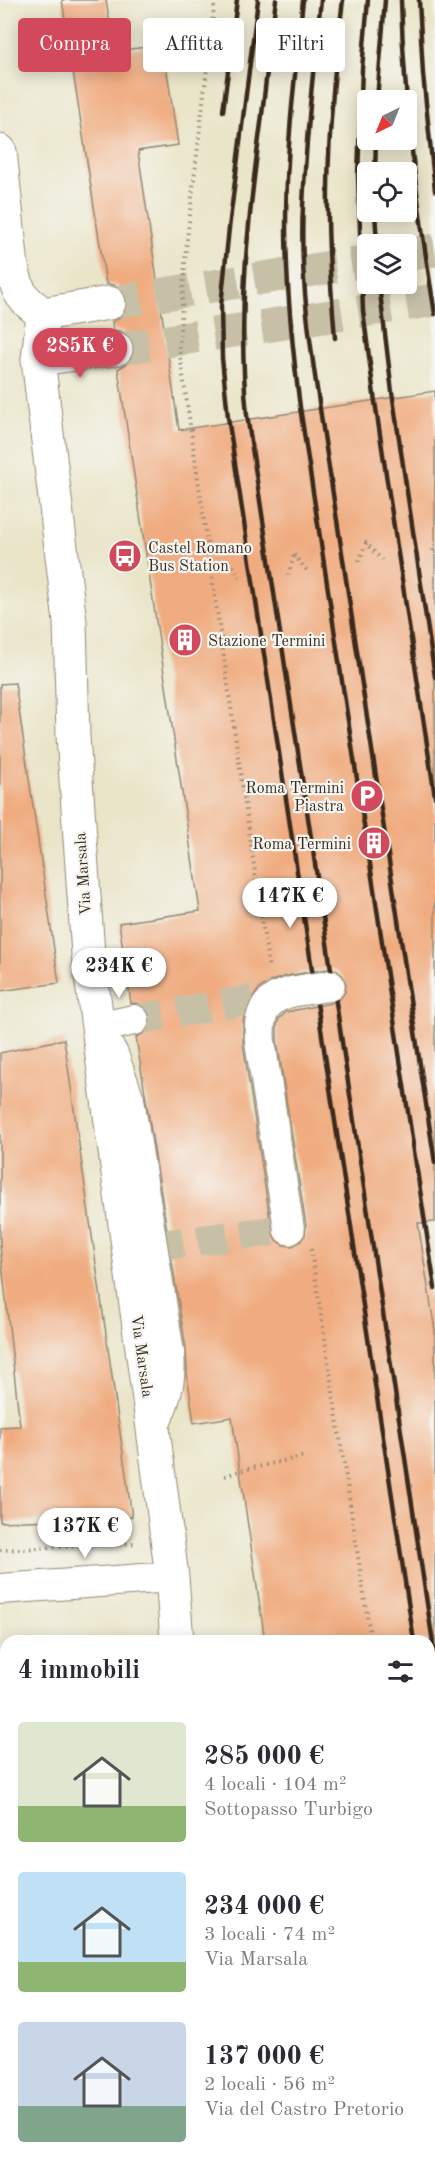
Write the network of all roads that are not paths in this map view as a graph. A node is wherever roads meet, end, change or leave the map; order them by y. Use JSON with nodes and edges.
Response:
{"nodes":[{"id":1,"x":0,"y":152,"type":"edge"},
{"id":2,"x":109,"y":303,"type":"tunnel mouth"},
{"id":3,"x":43,"y":314,"type":"junction"},
{"id":4,"x":116,"y":349,"type":"tunnel mouth"},
{"id":5,"x":38,"y":359,"type":"junction"},
{"id":6,"x":330,"y":986,"type":"dead end"},
{"id":7,"x":134,"y":1020,"type":"tunnel mouth"},
{"id":8,"x":97,"y":1028,"type":"junction"},
{"id":9,"x":299,"y":1234,"type":"road end"},
{"id":10,"x":172,"y":1577,"type":"junction"},
{"id":11,"x":0,"y":1589,"type":"edge"},
{"id":12,"x":177,"y":1635,"type":"edge"}],
"edges":[{"from":1,"to":3,"type":"main road"},
{"from":2,"to":3,"type":"main road"},
{"from":3,"to":5,"type":"main road","name":"Via Marsala"},
{"from":4,"to":5,"type":"main road"},
{"from":5,"to":8,"type":"main road","name":"Via Marsala"},
{"from":6,"to":9,"type":"street","bridge":true},
{"from":7,"to":8,"type":"street"},
{"from":8,"to":10,"type":"main road","name":"Via Marsala"},
{"from":10,"to":11,"type":"street"},
{"from":10,"to":12,"type":"main road","name":"Via Marsala"}]}
